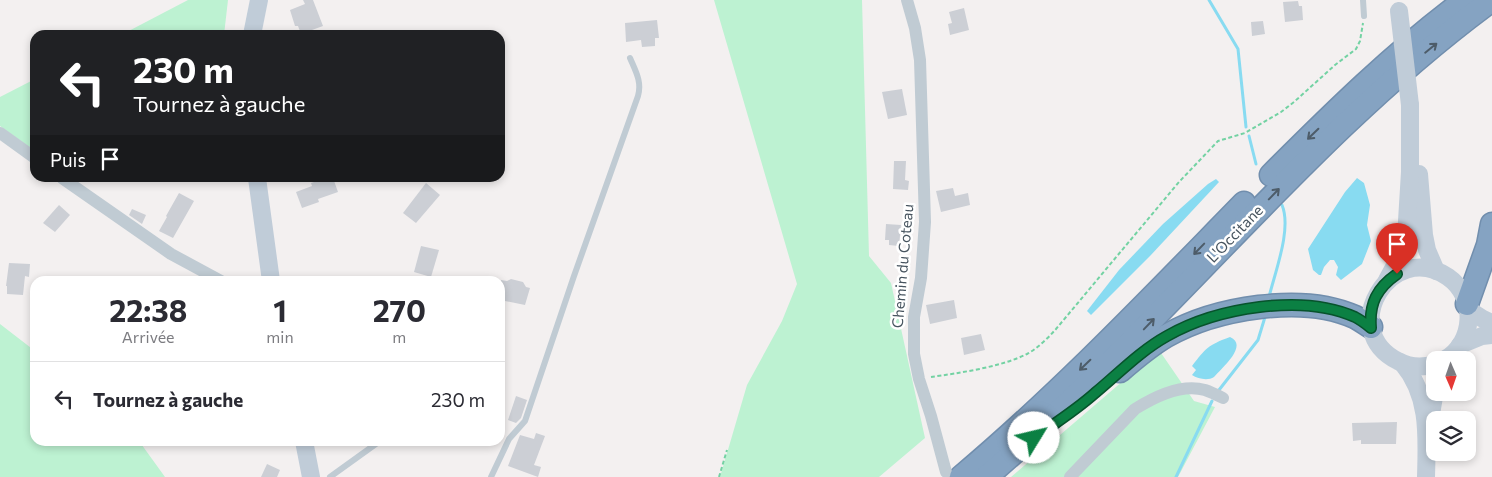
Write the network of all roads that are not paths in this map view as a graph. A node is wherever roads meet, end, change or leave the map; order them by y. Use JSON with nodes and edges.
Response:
{"nodes":[{"id":1,"x":259,"y":0,"type":"edge"},
{"id":2,"x":907,"y":0,"type":"edge"},
{"id":3,"x":1363,"y":0,"type":"edge"},
{"id":4,"x":1449,"y":0,"type":"edge"},
{"id":5,"x":1465,"y":0,"type":"edge"},
{"id":6,"x":1492,"y":0,"type":"edge"},
{"id":7,"x":1398,"y":5,"type":"edge"},
{"id":8,"x":1364,"y":16,"type":"road end"},
{"id":9,"x":253,"y":30,"type":"edge"},
{"id":10,"x":630,"y":58,"type":"dead end"},
{"id":11,"x":1348,"y":100,"type":"junction"},
{"id":12,"x":1410,"y":105,"type":"junction"},
{"id":13,"x":0,"y":134,"type":"edge"},
{"id":14,"x":30,"y":155,"type":"edge"},
{"id":15,"x":68,"y":182,"type":"edge"},
{"id":16,"x":258,"y":182,"type":"edge"},
{"id":17,"x":1492,"y":224,"type":"edge"},
{"id":18,"x":1436,"y":271,"type":"junction"},
{"id":19,"x":212,"y":276,"type":"edge"},
{"id":20,"x":269,"y":276,"type":"edge"},
{"id":21,"x":1386,"y":282,"type":"junction"},
{"id":22,"x":1468,"y":307,"type":"junction"},
{"id":23,"x":1492,"y":323,"type":"edge"},
{"id":24,"x":1371,"y":328,"type":"junction"},
{"id":25,"x":1492,"y":334,"type":"edge"},
{"id":26,"x":1460,"y":345,"type":"junction"},
{"id":27,"x":1454,"y":351,"type":"edge"},
{"id":28,"x":1403,"y":364,"type":"junction"},
{"id":29,"x":1426,"y":365,"type":"edge"},
{"id":30,"x":1223,"y":398,"type":"dead end"},
{"id":31,"x":1426,"y":430,"type":"edge"},
{"id":32,"x":305,"y":446,"type":"edge"},
{"id":33,"x":373,"y":446,"type":"edge"},
{"id":34,"x":1019,"y":449,"type":"junction"},
{"id":35,"x":1426,"y":461,"type":"edge"},
{"id":36,"x":954,"y":475,"type":"edge"},
{"id":37,"x":312,"y":477,"type":"edge"},
{"id":38,"x":330,"y":477,"type":"edge"},
{"id":39,"x":491,"y":477,"type":"edge"},
{"id":40,"x":986,"y":477,"type":"edge"},
{"id":41,"x":1070,"y":477,"type":"edge"},
{"id":42,"x":1426,"y":477,"type":"edge"}],
"edges":[{"from":1,"to":9,"type":"main road"},
{"from":2,"to":36,"type":"street","name":"Chemin du Coteau"},
{"from":3,"to":8,"type":"lane"},
{"from":4,"to":11,"type":"highway"},
{"from":5,"to":11,"type":"highway","name":"L'Occitane"},
{"from":34,"to":6,"type":"highway","name":"L'Occitane","one_way":true},
{"from":7,"to":12,"type":"main road","bridge":true},
{"from":10,"to":39,"type":"lane"},
{"from":11,"to":36,"type":"highway","name":"L'Occitane","one_way":true},
{"from":12,"to":18,"type":"main road"},
{"from":12,"to":21,"type":"main road"},
{"from":13,"to":14,"type":"street"},
{"from":15,"to":19,"type":"street"},
{"from":16,"to":20,"type":"main road"},
{"from":17,"to":22,"type":"highway"},
{"from":18,"to":21,"type":"main road"},
{"from":18,"to":22,"type":"main road"},
{"from":21,"to":24,"type":"main road"},
{"from":22,"to":23,"type":"main road"},
{"from":22,"to":26,"type":"main road"},
{"from":24,"to":28,"type":"main road"},
{"from":24,"to":34,"type":"highway"},
{"from":25,"to":26,"type":"main road"},
{"from":26,"to":27,"type":"main road"},
{"from":28,"to":29,"type":"main road"},
{"from":28,"to":31,"type":"main road"},
{"from":30,"to":41,"type":"street"},
{"from":32,"to":37,"type":"main road"},
{"from":33,"to":38,"type":"lane"},
{"from":34,"to":40,"type":"highway","name":"L'Occitane"},
{"from":35,"to":42,"type":"main road"}]}
